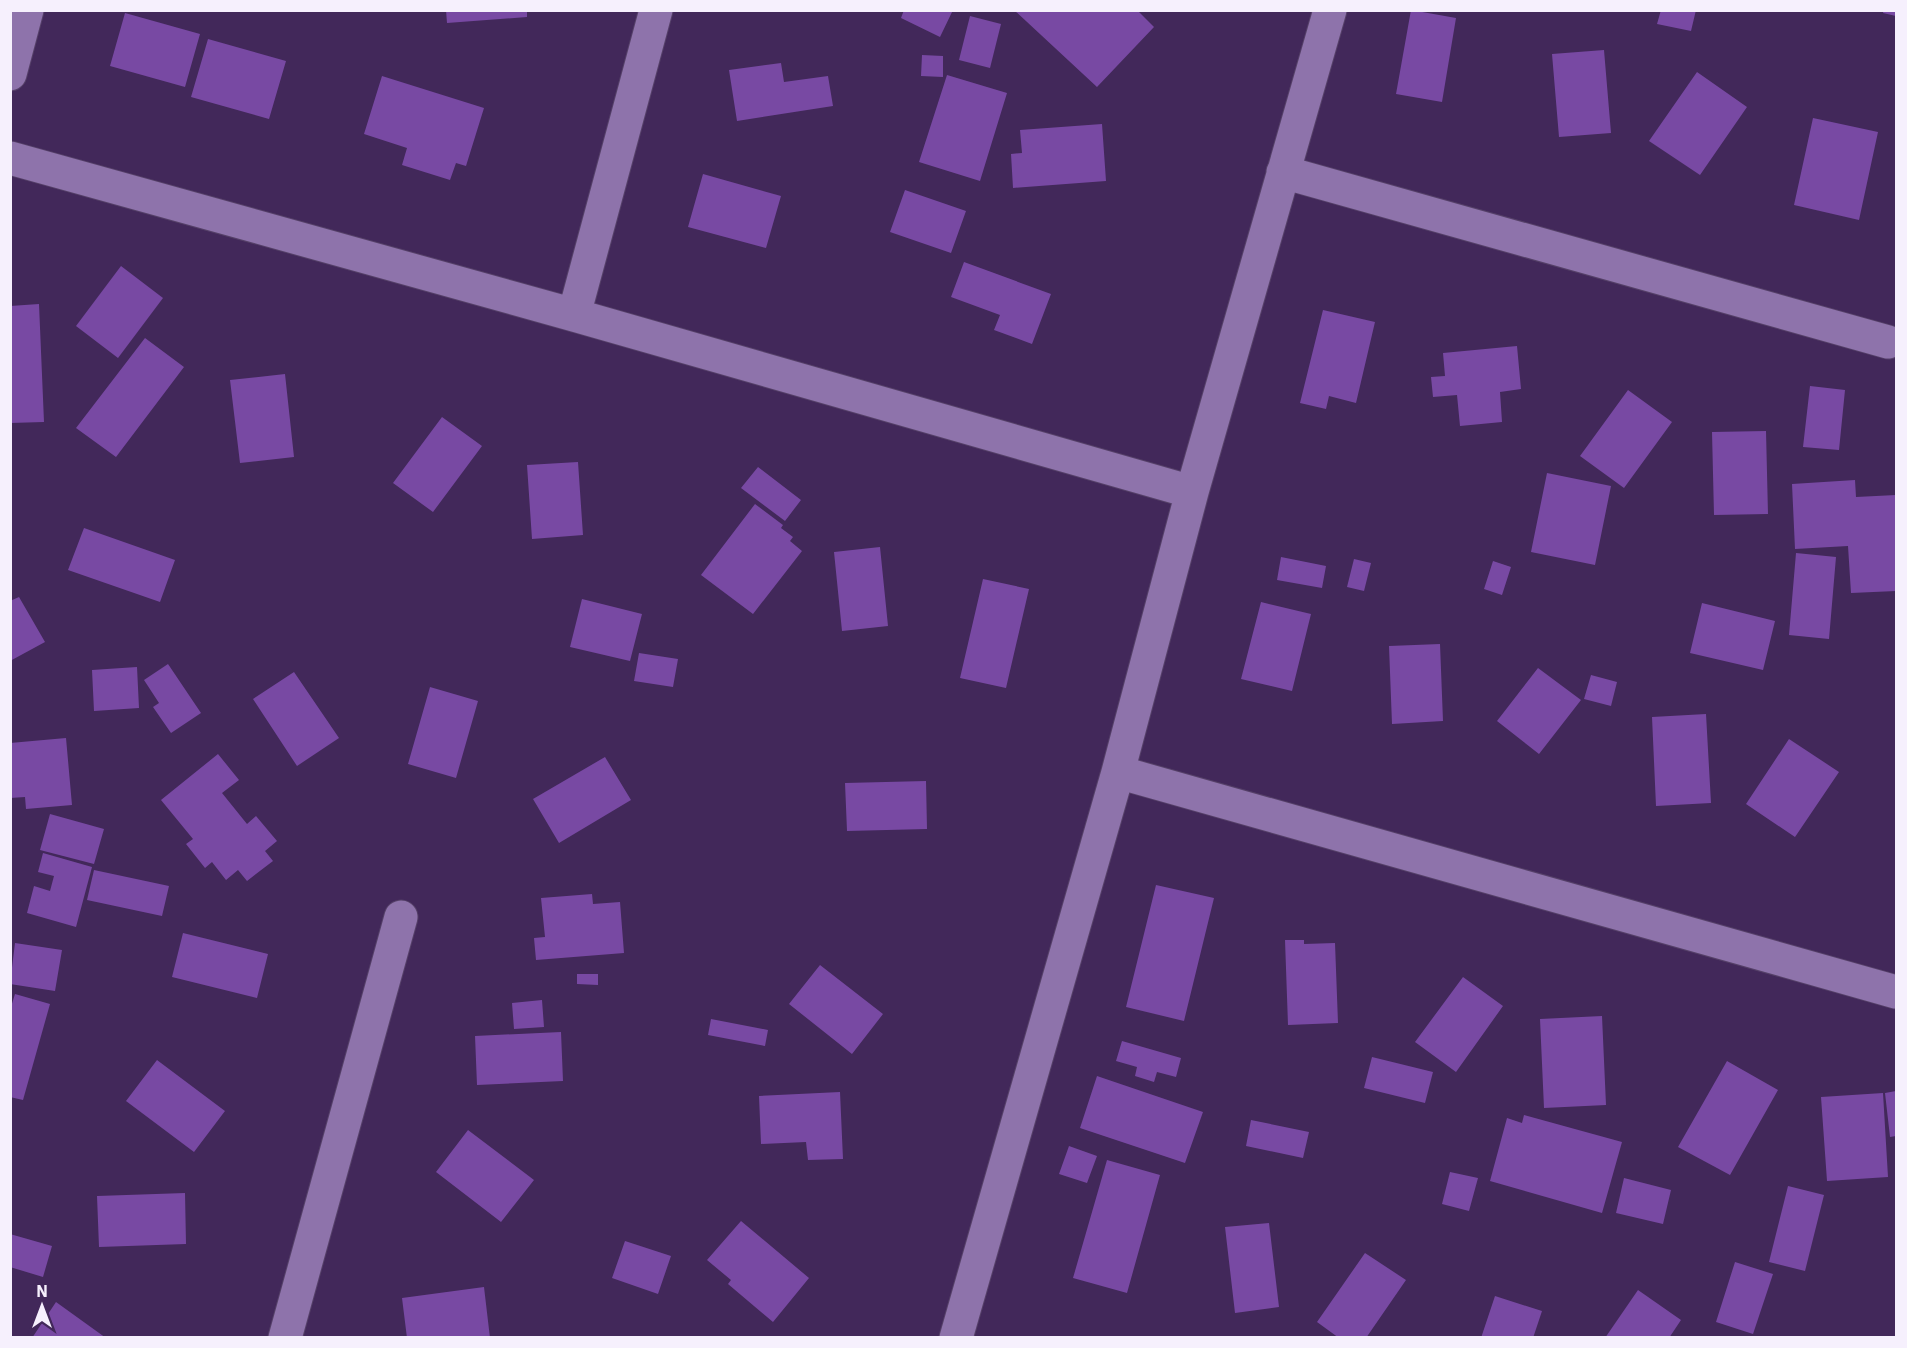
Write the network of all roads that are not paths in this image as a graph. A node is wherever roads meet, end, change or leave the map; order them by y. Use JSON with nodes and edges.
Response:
{"nodes":[{"id":1,"x":27,"y":10,"type":"edge"},
{"id":2,"x":656,"y":10,"type":"edge"},
{"id":3,"x":1330,"y":10,"type":"edge"},
{"id":4,"x":10,"y":74,"type":"edge"},
{"id":5,"x":10,"y":158,"type":"edge"},
{"id":6,"x":1283,"y":172,"type":"junction"},
{"id":7,"x":574,"y":315,"type":"junction"},
{"id":8,"x":1888,"y":342,"type":"dead end"},
{"id":9,"x":1192,"y":492,"type":"junction"},
{"id":10,"x":1118,"y":772,"type":"junction"},
{"id":11,"x":401,"y":917,"type":"dead end"},
{"id":12,"x":1896,"y":992,"type":"edge"},
{"id":13,"x":285,"y":1338,"type":"edge"},
{"id":14,"x":956,"y":1338,"type":"edge"}],
"edges":[{"from":1,"to":4,"type":"street"},
{"from":2,"to":7,"type":"street"},
{"from":3,"to":6,"type":"street"},
{"from":5,"to":7,"type":"street"},
{"from":6,"to":8,"type":"street"},
{"from":6,"to":9,"type":"street"},
{"from":7,"to":9,"type":"street"},
{"from":9,"to":10,"type":"street"},
{"from":10,"to":12,"type":"street"},
{"from":10,"to":14,"type":"street"},
{"from":11,"to":13,"type":"street"}]}
